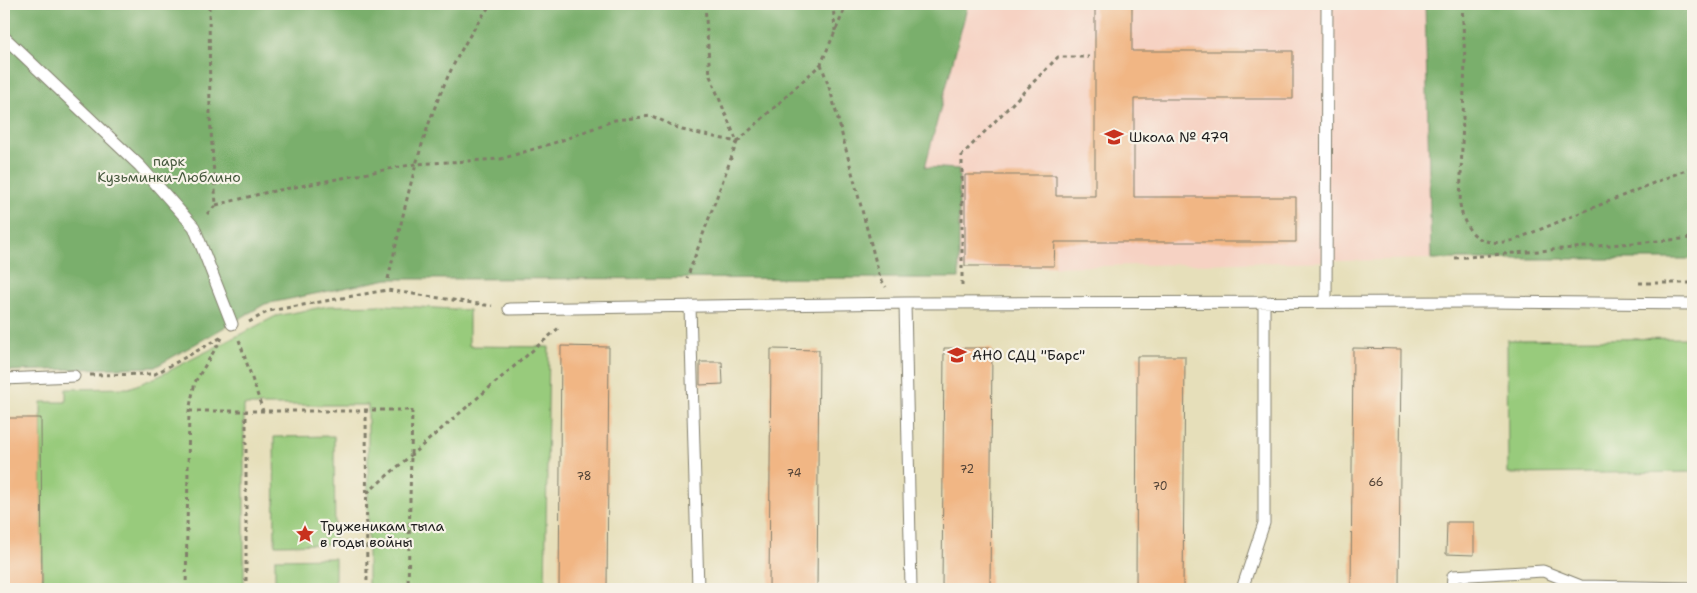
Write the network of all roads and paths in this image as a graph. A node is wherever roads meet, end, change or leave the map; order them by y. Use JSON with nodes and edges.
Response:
{"nodes":[{"id":1,"x":209,"y":4,"type":"edge"},
{"id":2,"x":491,"y":4,"type":"edge"},
{"id":3,"x":705,"y":4,"type":"edge"},
{"id":4,"x":833,"y":4,"type":"edge"},
{"id":5,"x":848,"y":4,"type":"edge"},
{"id":6,"x":1327,"y":4,"type":"edge"},
{"id":7,"x":1462,"y":4,"type":"edge"},
{"id":8,"x":835,"y":33,"type":"junction"},
{"id":9,"x":4,"y":37,"type":"edge"},
{"id":10,"x":1089,"y":57,"type":"dead end"},
{"id":11,"x":821,"y":64,"type":"junction"},
{"id":12,"x":737,"y":142,"type":"junction"},
{"id":13,"x":415,"y":164,"type":"junction"},
{"id":14,"x":1693,"y":168,"type":"edge"},
{"id":15,"x":216,"y":205,"type":"junction"},
{"id":16,"x":194,"y":227,"type":"junction"},
{"id":17,"x":1693,"y":238,"type":"edge"},
{"id":18,"x":1455,"y":258,"type":"dead end"},
{"id":19,"x":687,"y":278,"type":"dead end"},
{"id":20,"x":880,"y":278,"type":"dead end"},
{"id":21,"x":388,"y":279,"type":"dead end"},
{"id":22,"x":962,"y":286,"type":"dead end"},
{"id":23,"x":1264,"y":302,"type":"junction"},
{"id":24,"x":1326,"y":302,"type":"junction"},
{"id":25,"x":905,"y":303,"type":"junction"},
{"id":26,"x":1693,"y":304,"type":"edge"},
{"id":27,"x":690,"y":306,"type":"junction"},
{"id":28,"x":582,"y":308,"type":"junction"},
{"id":29,"x":509,"y":309,"type":"joint"},
{"id":30,"x":238,"y":325,"type":"joint"},
{"id":31,"x":238,"y":339,"type":"dead end"},
{"id":32,"x":74,"y":376,"type":"joint"},
{"id":33,"x":4,"y":380,"type":"edge"},
{"id":34,"x":188,"y":411,"type":"junction"},
{"id":35,"x":262,"y":411,"type":"junction"},
{"id":36,"x":411,"y":455,"type":"junction"},
{"id":37,"x":366,"y":494,"type":"junction"},
{"id":38,"x":1693,"y":588,"type":"edge"},
{"id":39,"x":186,"y":589,"type":"edge"},
{"id":40,"x":246,"y":589,"type":"edge"},
{"id":41,"x":367,"y":589,"type":"edge"},
{"id":42,"x":408,"y":589,"type":"edge"},
{"id":43,"x":698,"y":589,"type":"edge"},
{"id":44,"x":911,"y":589,"type":"edge"},
{"id":45,"x":1242,"y":589,"type":"edge"},
{"id":46,"x":1452,"y":589,"type":"edge"}],
"edges":[{"from":1,"to":15,"type":"path"},
{"from":2,"to":13,"type":"path"},
{"from":3,"to":12,"type":"path"},
{"from":4,"to":8,"type":"path"},
{"from":5,"to":8,"type":"path"},
{"from":6,"to":24,"type":"lane"},
{"from":7,"to":14,"type":"path"},
{"from":8,"to":11,"type":"path"},
{"from":9,"to":16,"type":"lane"},
{"from":10,"to":22,"type":"path"},
{"from":11,"to":12,"type":"path"},
{"from":11,"to":20,"type":"path"},
{"from":12,"to":13,"type":"path"},
{"from":12,"to":19,"type":"path"},
{"from":13,"to":15,"type":"path"},
{"from":13,"to":21,"type":"path"},
{"from":15,"to":16,"type":"path"},
{"from":16,"to":30,"type":"lane"},
{"from":17,"to":18,"type":"path"},
{"from":23,"to":24,"type":"lane"},
{"from":23,"to":25,"type":"lane"},
{"from":23,"to":45,"type":"lane"},
{"from":24,"to":26,"type":"lane"},
{"from":25,"to":27,"type":"lane"},
{"from":25,"to":44,"type":"lane"},
{"from":27,"to":28,"type":"lane"},
{"from":27,"to":43,"type":"lane"},
{"from":28,"to":29,"type":"lane"},
{"from":28,"to":36,"type":"path"},
{"from":29,"to":30,"type":"path"},
{"from":31,"to":35,"type":"path"},
{"from":32,"to":33,"type":"lane"},
{"from":32,"to":34,"type":"path"},
{"from":34,"to":35,"type":"path"},
{"from":34,"to":39,"type":"path"},
{"from":35,"to":36,"type":"path"},
{"from":36,"to":37,"type":"path"},
{"from":36,"to":42,"type":"path"},
{"from":37,"to":40,"type":"path"},
{"from":37,"to":41,"type":"path"},
{"from":38,"to":46,"type":"lane"}]}
